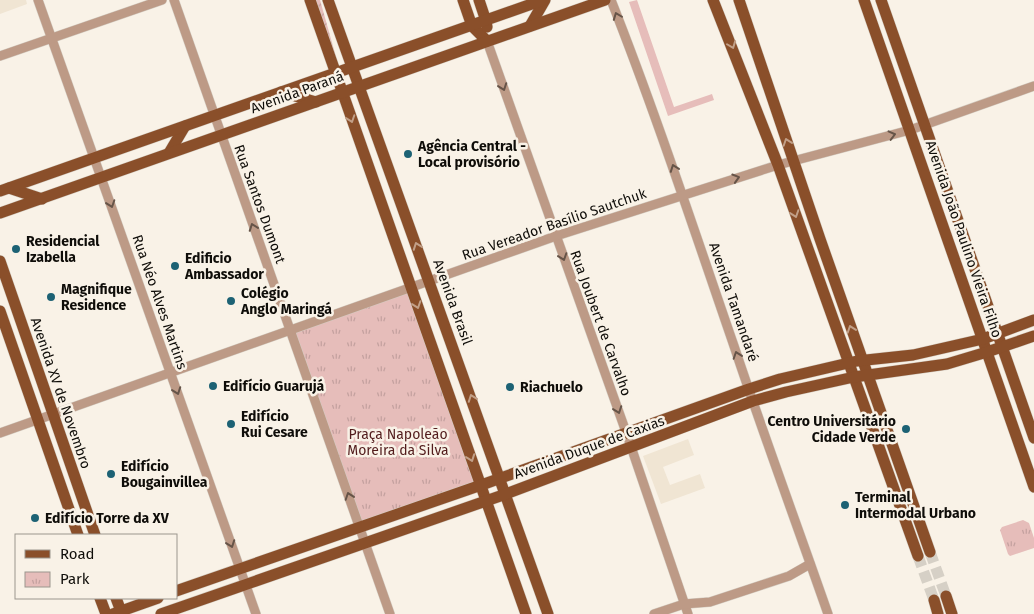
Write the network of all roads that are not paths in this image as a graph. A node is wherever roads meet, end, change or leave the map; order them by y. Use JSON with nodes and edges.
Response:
{"nodes":[{"id":1,"x":38,"y":0,"type":"edge"},
{"id":2,"x":162,"y":0,"type":"edge"},
{"id":3,"x":174,"y":0,"type":"edge"},
{"id":4,"x":310,"y":0,"type":"edge"},
{"id":5,"x":328,"y":0,"type":"edge"},
{"id":6,"x":463,"y":0,"type":"edge"},
{"id":7,"x":479,"y":0,"type":"edge"},
{"id":8,"x":544,"y":0,"type":"edge"},
{"id":9,"x":605,"y":0,"type":"edge"},
{"id":10,"x":611,"y":0,"type":"edge"},
{"id":11,"x":713,"y":0,"type":"edge"},
{"id":12,"x":739,"y":0,"type":"edge"},
{"id":13,"x":864,"y":0,"type":"edge"},
{"id":14,"x":881,"y":0,"type":"edge"},
{"id":15,"x":486,"y":21,"type":"junction"},
{"id":16,"x":472,"y":26,"type":"junction"},
{"id":17,"x":530,"y":26,"type":"junction"},
{"id":18,"x":52,"y":38,"type":"junction"},
{"id":19,"x":487,"y":41,"type":"junction"},
{"id":20,"x":419,"y":44,"type":"junction"},
{"id":21,"x":0,"y":56,"type":"edge"},
{"id":22,"x":444,"y":56,"type":"junction"},
{"id":23,"x":351,"y":67,"type":"junction"},
{"id":24,"x":335,"y":73,"type":"junction"},
{"id":25,"x":358,"y":86,"type":"junction"},
{"id":26,"x":1034,"y":86,"type":"edge"},
{"id":27,"x":281,"y":92,"type":"junction"},
{"id":28,"x":342,"y":92,"type":"junction"},
{"id":29,"x":316,"y":102,"type":"junction"},
{"id":30,"x":214,"y":116,"type":"junction"},
{"id":31,"x":924,"y":125,"type":"junction"},
{"id":32,"x":185,"y":126,"type":"junction"},
{"id":33,"x":910,"y":130,"type":"junction"},
{"id":34,"x":221,"y":136,"type":"junction"},
{"id":35,"x":169,"y":153,"type":"junction"},
{"id":36,"x":95,"y":158,"type":"junction"},
{"id":37,"x":793,"y":160,"type":"junction"},
{"id":38,"x":778,"y":164,"type":"junction"},
{"id":39,"x":102,"y":178,"type":"junction"},
{"id":40,"x":5,"y":189,"type":"edge"},
{"id":41,"x":683,"y":194,"type":"junction"},
{"id":42,"x":42,"y":199,"type":"junction"},
{"id":43,"x":0,"y":213,"type":"edge"},
{"id":44,"x":556,"y":236,"type":"junction"},
{"id":45,"x":0,"y":261,"type":"edge"},
{"id":46,"x":430,"y":281,"type":"junction"},
{"id":47,"x":411,"y":287,"type":"junction"},
{"id":48,"x":0,"y":311,"type":"edge"},
{"id":49,"x":1034,"y":320,"type":"edge"},
{"id":50,"x":290,"y":331,"type":"junction"},
{"id":51,"x":998,"y":333,"type":"junction"},
{"id":52,"x":1034,"y":336,"type":"edge"},
{"id":53,"x":982,"y":338,"type":"junction"},
{"id":54,"x":1003,"y":347,"type":"junction"},
{"id":55,"x":988,"y":352,"type":"junction"},
{"id":56,"x":913,"y":355,"type":"junction"},
{"id":57,"x":862,"y":360,"type":"junction"},
{"id":58,"x":849,"y":363,"type":"junction"},
{"id":59,"x":946,"y":364,"type":"junction"},
{"id":60,"x":820,"y":370,"type":"junction"},
{"id":61,"x":171,"y":373,"type":"junction"},
{"id":62,"x":868,"y":375,"type":"junction"},
{"id":63,"x":854,"y":377,"type":"junction"},
{"id":64,"x":803,"y":388,"type":"junction"},
{"id":65,"x":749,"y":389,"type":"junction"},
{"id":66,"x":753,"y":401,"type":"junction"},
{"id":67,"x":52,"y":415,"type":"junction"},
{"id":68,"x":674,"y":415,"type":"junction"},
{"id":69,"x":707,"y":418,"type":"junction"},
{"id":70,"x":37,"y":420,"type":"junction"},
{"id":71,"x":626,"y":432,"type":"junction"},
{"id":72,"x":0,"y":433,"type":"edge"},
{"id":73,"x":1034,"y":438,"type":"edge"},
{"id":74,"x":590,"y":445,"type":"junction"},
{"id":75,"x":631,"y":448,"type":"junction"},
{"id":76,"x":567,"y":470,"type":"junction"},
{"id":77,"x":500,"y":478,"type":"junction"},
{"id":78,"x":481,"y":485,"type":"junction"},
{"id":79,"x":1034,"y":487,"type":"edge"},
{"id":80,"x":506,"y":494,"type":"junction"},
{"id":81,"x":486,"y":501,"type":"junction"},
{"id":82,"x":410,"y":510,"type":"junction"},
{"id":83,"x":440,"y":516,"type":"junction"},
{"id":84,"x":360,"y":528,"type":"junction"},
{"id":85,"x":78,"y":534,"type":"edge"},
{"id":86,"x":94,"y":534,"type":"edge"},
{"id":87,"x":364,"y":542,"type":"junction"},
{"id":88,"x":307,"y":546,"type":"junction"},
{"id":89,"x":930,"y":552,"type":"tunnel mouth"},
{"id":90,"x":918,"y":556,"type":"tunnel mouth"},
{"id":91,"x":810,"y":564,"type":"junction"},
{"id":92,"x":240,"y":568,"type":"junction"},
{"id":93,"x":290,"y":568,"type":"junction"},
{"id":94,"x":246,"y":584,"type":"junction"},
{"id":95,"x":178,"y":592,"type":"edge"},
{"id":96,"x":178,"y":594,"type":"edge"},
{"id":97,"x":946,"y":596,"type":"tunnel mouth"},
{"id":98,"x":100,"y":599,"type":"edge"},
{"id":99,"x":116,"y":599,"type":"edge"},
{"id":100,"x":155,"y":599,"type":"edge"},
{"id":101,"x":200,"y":600,"type":"junction"},
{"id":102,"x":934,"y":600,"type":"tunnel mouth"},
{"id":103,"x":684,"y":604,"type":"junction"},
{"id":104,"x":119,"y":613,"type":"edge"},
{"id":105,"x":106,"y":614,"type":"edge"},
{"id":106,"x":161,"y":614,"type":"edge"},
{"id":107,"x":256,"y":614,"type":"edge"},
{"id":108,"x":390,"y":614,"type":"edge"},
{"id":109,"x":526,"y":614,"type":"edge"},
{"id":110,"x":548,"y":614,"type":"edge"},
{"id":111,"x":654,"y":614,"type":"edge"},
{"id":112,"x":688,"y":614,"type":"edge"},
{"id":113,"x":828,"y":614,"type":"edge"},
{"id":114,"x":938,"y":614,"type":"edge"},
{"id":115,"x":952,"y":614,"type":"edge"}],
"edges":[{"from":1,"to":18,"type":"street","name":"Rua Néo Alves Martins"},
{"from":2,"to":18,"type":"street"},
{"from":3,"to":30,"type":"street","name":"Rua Santos Dumont"},
{"from":4,"to":24,"type":"main road"},
{"from":5,"to":23,"type":"main road","name":"Avenida Brasil"},
{"from":6,"to":16,"type":"main road"},
{"from":7,"to":15,"type":"main road"},
{"from":8,"to":15,"type":"main road","name":"Avenida Paraná"},
{"from":8,"to":17,"type":"main road"},
{"from":9,"to":17,"type":"main road","name":"Avenida Paraná"},
{"from":41,"to":10,"type":"street","name":"Avenida Tamandaré","one_way":true},
{"from":11,"to":38,"type":"main road","one_way":true},
{"from":37,"to":12,"type":"main road","one_way":true},
{"from":13,"to":33,"type":"main road","name":"Avenida João Paulino Vieira Filho"},
{"from":14,"to":31,"type":"main road","name":"Avenida João Paulino Vieira Filho"},
{"from":15,"to":16,"type":"main road","name":"Avenida Paraná"},
{"from":15,"to":19,"type":"main road"},
{"from":16,"to":19,"type":"main road"},
{"from":16,"to":20,"type":"main road","name":"Avenida Paraná"},
{"from":17,"to":19,"type":"main road","name":"Avenida Paraná"},
{"from":18,"to":21,"type":"street"},
{"from":18,"to":36,"type":"street","name":"Rua Néo Alves Martins"},
{"from":19,"to":22,"type":"main road","name":"Avenida Paraná"},
{"from":19,"to":44,"type":"street","name":"Rua Joubert de Carvalho","one_way":true},
{"from":20,"to":22,"type":"main road"},
{"from":20,"to":23,"type":"main road","name":"Avenida Paraná"},
{"from":22,"to":25,"type":"main road","name":"Avenida Paraná"},
{"from":23,"to":24,"type":"main road","name":"Avenida Paraná"},
{"from":23,"to":25,"type":"main road","name":"Avenida Brasil"},
{"from":24,"to":27,"type":"main road","name":"Avenida Paraná"},
{"from":24,"to":28,"type":"main road"},
{"from":25,"to":28,"type":"main road","name":"Avenida Paraná"},
{"from":46,"to":25,"type":"main road","name":"Avenida Brasil","one_way":true},
{"from":26,"to":31,"type":"street","name":"Rua Vereador Basílio Sautchuk"},
{"from":27,"to":29,"type":"main road"},
{"from":27,"to":30,"type":"main road","name":"Avenida Paraná"},
{"from":28,"to":29,"type":"main road","name":"Avenida Paraná"},
{"from":28,"to":47,"type":"main road","one_way":true},
{"from":29,"to":34,"type":"main road","name":"Avenida Paraná"},
{"from":30,"to":32,"type":"main road","name":"Avenida Paraná"},
{"from":30,"to":34,"type":"street","name":"Rua Santos Dumont"},
{"from":31,"to":33,"type":"street","name":"Rua Vereador Basílio Sautchuk"},
{"from":31,"to":51,"type":"main road","name":"Avenida João Paulino Vieira Filho"},
{"from":32,"to":35,"type":"main road"},
{"from":32,"to":36,"type":"main road","name":"Avenida Paraná"},
{"from":37,"to":33,"type":"street","name":"Rua Vereador Basílio Sautchuk","one_way":true},
{"from":33,"to":53,"type":"main road","name":"Avenida João Paulino Vieira Filho"},
{"from":34,"to":35,"type":"main road","name":"Avenida Paraná"},
{"from":50,"to":34,"type":"street","name":"Rua Santos Dumont","one_way":true},
{"from":35,"to":39,"type":"main road","name":"Avenida Paraná"},
{"from":36,"to":39,"type":"street","name":"Rua Néo Alves Martins"},
{"from":36,"to":40,"type":"main road","name":"Avenida Paraná"},
{"from":37,"to":38,"type":"street","name":"Rua Vereador Basílio Sautchuk"},
{"from":57,"to":37,"type":"main road","one_way":true},
{"from":41,"to":38,"type":"street","name":"Rua Vereador Basílio Sautchuk","one_way":true},
{"from":38,"to":58,"type":"main road","one_way":true},
{"from":39,"to":42,"type":"main road","name":"Avenida Paraná"},
{"from":39,"to":61,"type":"street","name":"Rua Néo Alves Martins","one_way":true},
{"from":40,"to":42,"type":"main road"},
{"from":41,"to":44,"type":"street","name":"Rua Vereador Basílio Sautchuk"},
{"from":65,"to":41,"type":"street","name":"Avenida Tamandaré","one_way":true},
{"from":42,"to":43,"type":"main road","name":"Avenida Paraná"},
{"from":44,"to":46,"type":"street","name":"Rua Vereador Basílio Sautchuk"},
{"from":44,"to":71,"type":"street","name":"Rua Joubert de Carvalho","one_way":true},
{"from":45,"to":67,"type":"main road","name":"Avenida XV de Novembro"},
{"from":46,"to":47,"type":"street","name":"Rua Vereador Basílio Sautchuk"},
{"from":77,"to":46,"type":"main road","name":"Avenida Brasil","one_way":true},
{"from":47,"to":50,"type":"street","name":"Rua Vereador Basílio Sautchuk"},
{"from":47,"to":78,"type":"main road","one_way":true},
{"from":48,"to":70,"type":"main road"},
{"from":49,"to":51,"type":"main road","name":"Avenida Duque de Caxias"},
{"from":50,"to":61,"type":"street","name":"Rua Vereador Basílio Sautchuk"},
{"from":84,"to":50,"type":"street","name":"Rua Santos Dumont","one_way":true},
{"from":51,"to":53,"type":"main road","name":"Avenida Duque de Caxias"},
{"from":51,"to":54,"type":"main road","name":"Avenida João Paulino Vieira Filho"},
{"from":52,"to":54,"type":"main road","name":"Avenida Duque de Caxias"},
{"from":53,"to":55,"type":"main road","name":"Avenida João Paulino Vieira Filho"},
{"from":53,"to":56,"type":"main road","name":"Avenida Duque de Caxias"},
{"from":54,"to":55,"type":"main road","name":"Avenida Duque de Caxias"},
{"from":54,"to":73,"type":"main road","name":"Avenida João Paulino Vieira Filho"},
{"from":55,"to":59,"type":"main road","name":"Avenida Duque de Caxias"},
{"from":55,"to":79,"type":"main road","name":"Avenida João Paulino Vieira Filho"},
{"from":56,"to":57,"type":"main road","name":"Avenida Duque de Caxias"},
{"from":56,"to":59,"type":"main road"},
{"from":57,"to":58,"type":"main road","name":"Avenida Duque de Caxias"},
{"from":57,"to":62,"type":"main road"},
{"from":58,"to":60,"type":"main road","name":"Avenida Duque de Caxias"},
{"from":58,"to":63,"type":"main road"},
{"from":59,"to":62,"type":"main road","name":"Avenida Duque de Caxias"},
{"from":60,"to":64,"type":"main road"},
{"from":60,"to":65,"type":"main road","name":"Avenida Duque de Caxias"},
{"from":61,"to":67,"type":"street","name":"Rua Vereador Basílio Sautchuk"},
{"from":61,"to":92,"type":"street","name":"Rua Néo Alves Martins","one_way":true},
{"from":62,"to":63,"type":"main road","name":"Avenida Duque de Caxias"},
{"from":62,"to":89,"type":"main road"},
{"from":63,"to":64,"type":"main road","name":"Avenida Duque de Caxias"},
{"from":63,"to":90,"type":"main road"},
{"from":64,"to":66,"type":"main road","name":"Avenida Duque de Caxias"},
{"from":65,"to":66,"type":"street","name":"Avenida Tamandaré"},
{"from":65,"to":68,"type":"main road","name":"Avenida Duque de Caxias"},
{"from":66,"to":69,"type":"main road","name":"Avenida Duque de Caxias"},
{"from":66,"to":91,"type":"street","name":"Avenida Tamandaré"},
{"from":67,"to":70,"type":"street","name":"Rua Vereador Basílio Sautchuk"},
{"from":67,"to":86,"type":"main road","name":"Avenida XV de Novembro"},
{"from":68,"to":69,"type":"main road"},
{"from":68,"to":71,"type":"main road","name":"Avenida Duque de Caxias"},
{"from":69,"to":75,"type":"main road","name":"Avenida Duque de Caxias"},
{"from":70,"to":72,"type":"street","name":"Rua Vereador Basílio Sautchuk"},
{"from":70,"to":85,"type":"main road"},
{"from":71,"to":74,"type":"main road","name":"Avenida Duque de Caxias"},
{"from":71,"to":75,"type":"street","name":"Rua Joubert de Carvalho"},
{"from":74,"to":76,"type":"main road"},
{"from":74,"to":77,"type":"main road","name":"Avenida Duque de Caxias"},
{"from":75,"to":76,"type":"main road","name":"Avenida Duque de Caxias"},
{"from":75,"to":103,"type":"street","name":"Rua Joubert de Carvalho"},
{"from":76,"to":80,"type":"main road","name":"Avenida Duque de Caxias"},
{"from":77,"to":78,"type":"main road","name":"Avenida Duque de Caxias"},
{"from":77,"to":80,"type":"main road","name":"Avenida Brasil"},
{"from":78,"to":81,"type":"main road"},
{"from":78,"to":82,"type":"main road","name":"Avenida Duque de Caxias"},
{"from":80,"to":81,"type":"main road","name":"Avenida Duque de Caxias"},
{"from":80,"to":110,"type":"main road","name":"Avenida Brasil"},
{"from":81,"to":83,"type":"main road","name":"Avenida Duque de Caxias"},
{"from":81,"to":109,"type":"main road"},
{"from":82,"to":83,"type":"main road"},
{"from":82,"to":84,"type":"main road","name":"Avenida Duque de Caxias"},
{"from":83,"to":87,"type":"main road","name":"Avenida Duque de Caxias"},
{"from":84,"to":87,"type":"street","name":"Rua Santos Dumont"},
{"from":84,"to":88,"type":"main road","name":"Avenida Duque de Caxias"},
{"from":87,"to":93,"type":"main road","name":"Avenida Duque de Caxias"},
{"from":87,"to":108,"type":"street","name":"Rua Santos Dumont"},
{"from":88,"to":92,"type":"main road","name":"Avenida Duque de Caxias"},
{"from":88,"to":93,"type":"main road"},
{"from":91,"to":103,"type":"street"},
{"from":91,"to":113,"type":"street","name":"Avenida Tamandaré"},
{"from":92,"to":94,"type":"street","name":"Rua Néo Alves Martins"},
{"from":92,"to":95,"type":"main road","name":"Avenida Duque de Caxias"},
{"from":93,"to":94,"type":"main road","name":"Avenida Duque de Caxias"},
{"from":94,"to":101,"type":"main road","name":"Avenida Duque de Caxias"},
{"from":94,"to":107,"type":"street","name":"Rua Néo Alves Martins"},
{"from":96,"to":101,"type":"main road"},
{"from":97,"to":115,"type":"main road"},
{"from":98,"to":105,"type":"main road"},
{"from":99,"to":104,"type":"main road"},
{"from":100,"to":104,"type":"main road"},
{"from":101,"to":106,"type":"main road","name":"Avenida Duque de Caxias"},
{"from":102,"to":114,"type":"main road"},
{"from":103,"to":111,"type":"street"},
{"from":103,"to":112,"type":"street","name":"Rua Joubert de Carvalho"}]}
